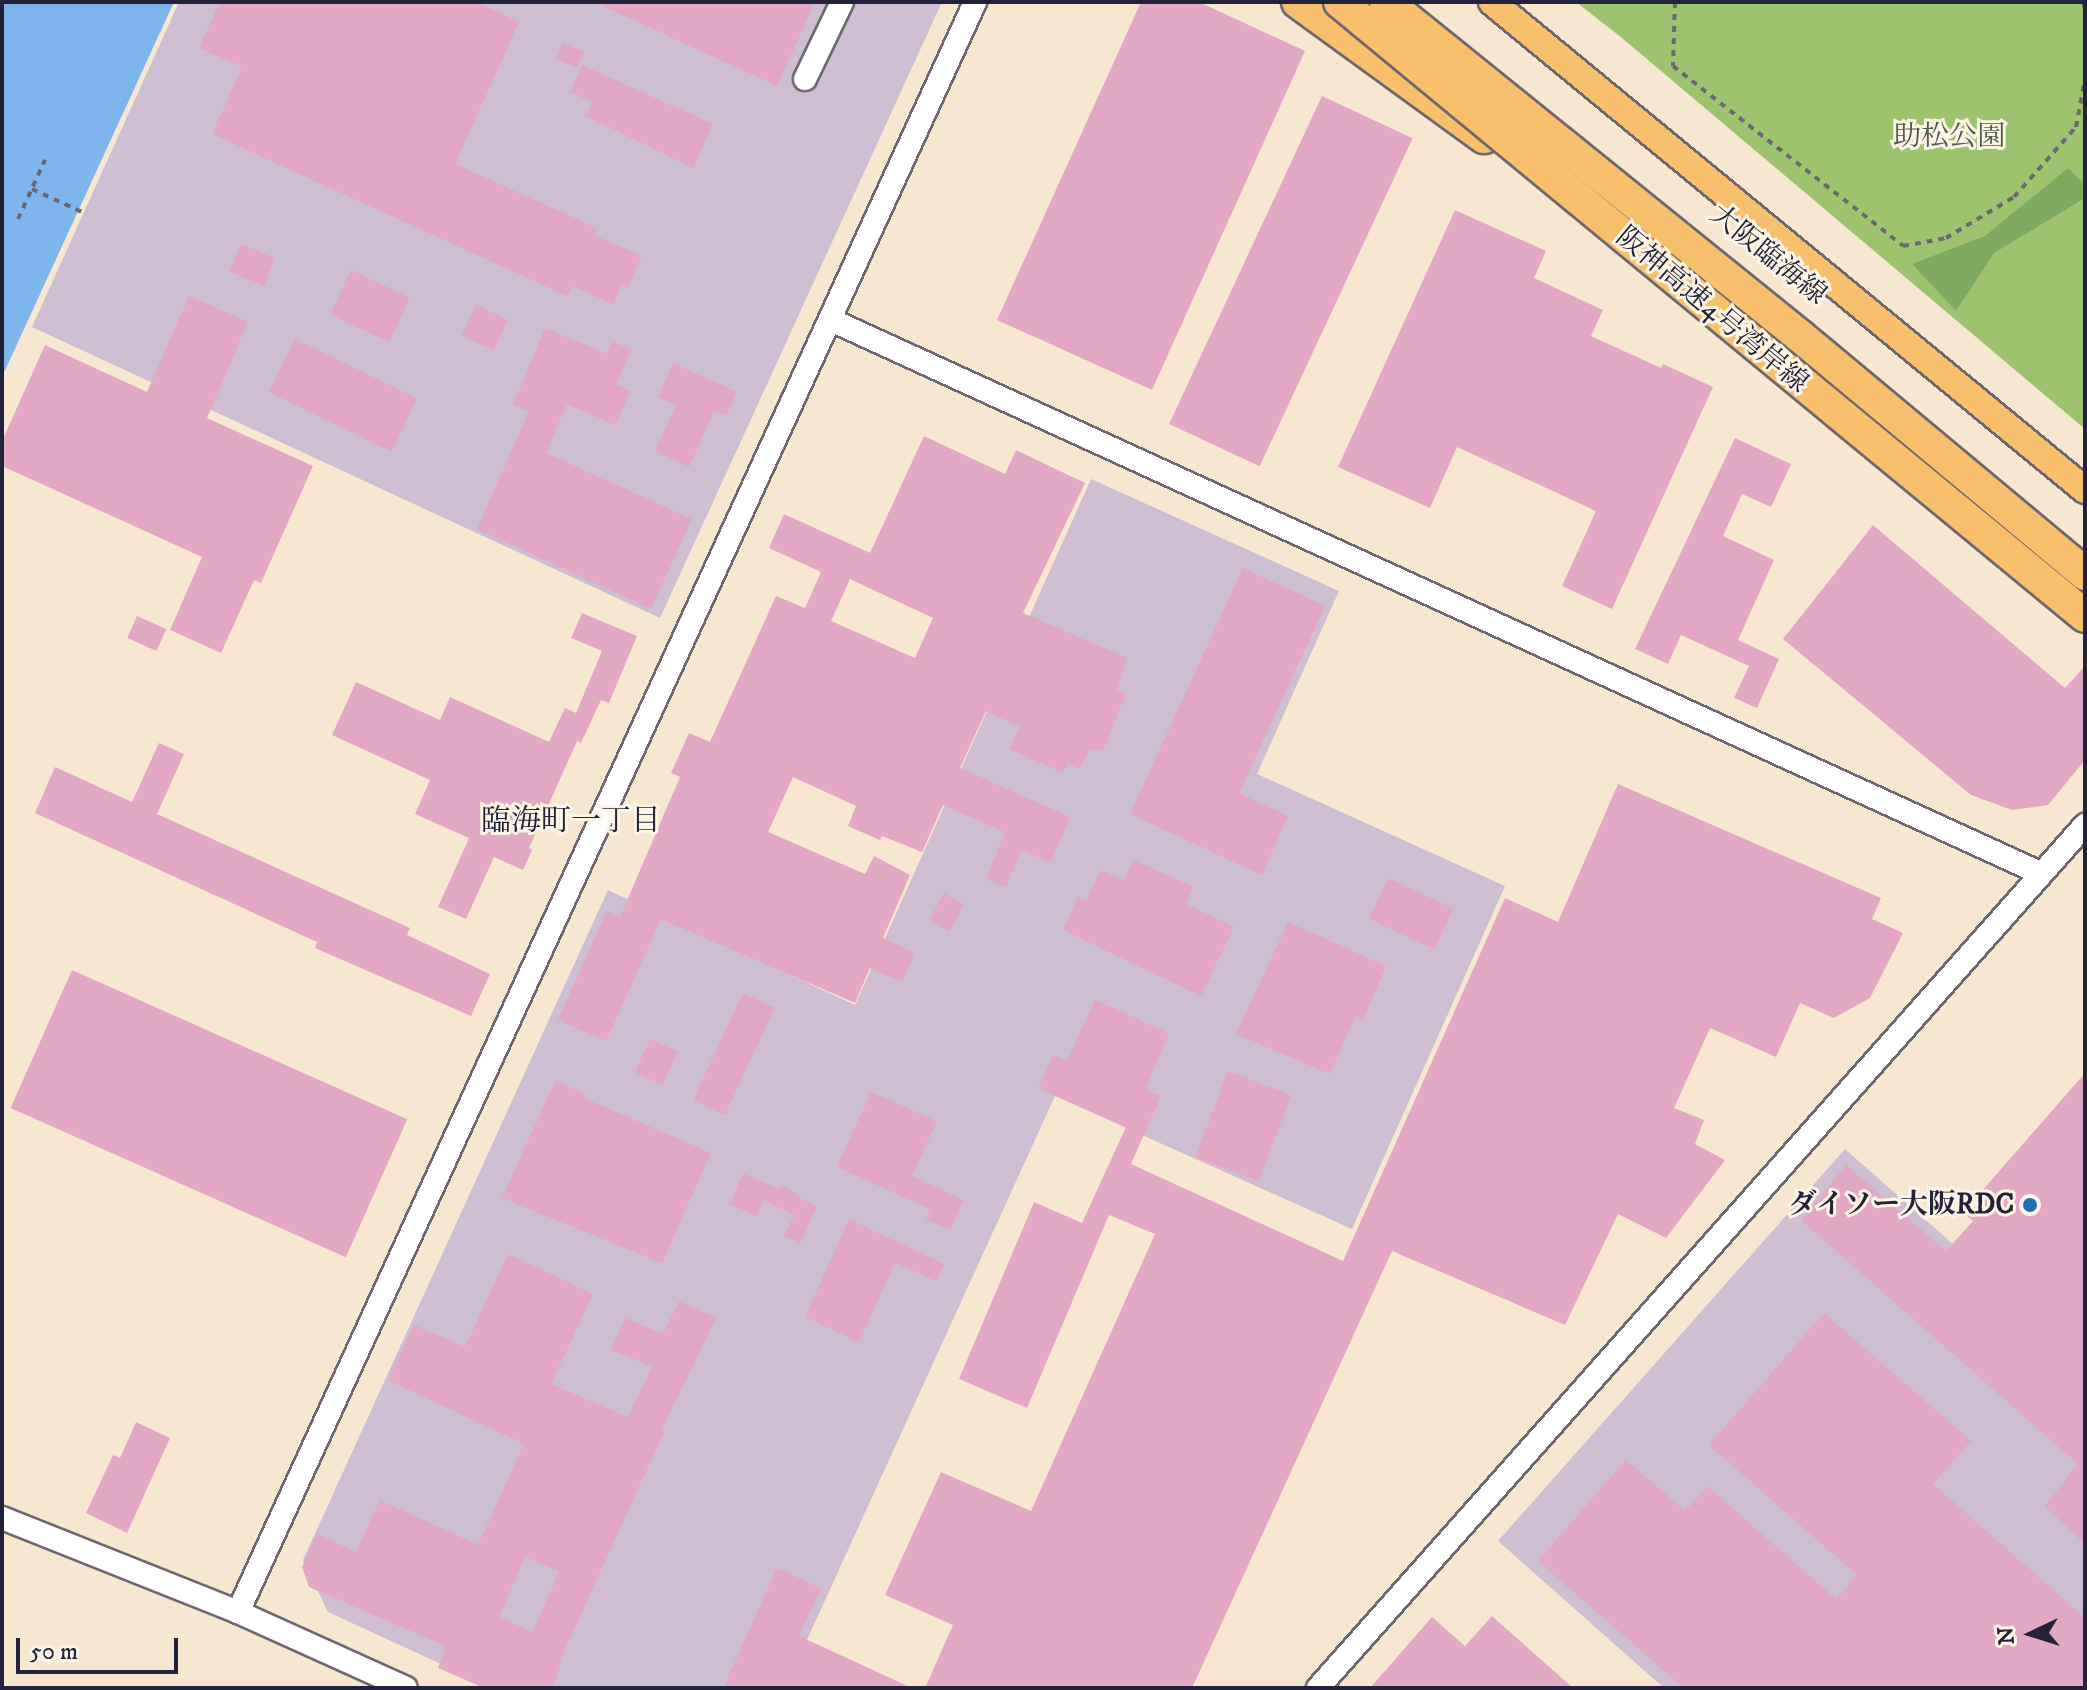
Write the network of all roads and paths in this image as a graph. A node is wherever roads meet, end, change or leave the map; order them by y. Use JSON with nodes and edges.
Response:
{"nodes":[{"id":1,"x":842,"y":2,"type":"edge"},
{"id":2,"x":974,"y":2,"type":"edge"},
{"id":3,"x":1298,"y":2,"type":"edge"},
{"id":4,"x":1326,"y":2,"type":"edge"},
{"id":5,"x":1340,"y":2,"type":"edge"},
{"id":6,"x":1386,"y":2,"type":"edge"},
{"id":7,"x":1409,"y":2,"type":"edge"},
{"id":8,"x":1418,"y":2,"type":"edge"},
{"id":9,"x":1492,"y":2,"type":"edge"},
{"id":10,"x":1675,"y":2,"type":"edge"},
{"id":11,"x":2083,"y":2,"type":"edge"},
{"id":12,"x":2085,"y":8,"type":"edge"},
{"id":13,"x":805,"y":79,"type":"dead end"},
{"id":14,"x":2085,"y":79,"type":"edge"},
{"id":15,"x":45,"y":160,"type":"dead end"},
{"id":16,"x":1615,"y":171,"type":"junction"},
{"id":17,"x":32,"y":189,"type":"junction"},
{"id":18,"x":86,"y":214,"type":"dead end"},
{"id":19,"x":18,"y":219,"type":"dead end"},
{"id":20,"x":1623,"y":236,"type":"junction"},
{"id":21,"x":831,"y":320,"type":"junction"},
{"id":22,"x":1801,"y":337,"type":"junction"},
{"id":23,"x":2085,"y":490,"type":"edge"},
{"id":24,"x":2085,"y":559,"type":"edge"},
{"id":25,"x":2085,"y":574,"type":"edge"},
{"id":26,"x":2085,"y":616,"type":"edge"},
{"id":27,"x":2085,"y":825,"type":"edge"},
{"id":28,"x":2040,"y":873,"type":"junction"},
{"id":29,"x":2,"y":1518,"type":"edge"},
{"id":30,"x":238,"y":1612,"type":"junction"},
{"id":31,"x":406,"y":1688,"type":"edge"},
{"id":32,"x":1318,"y":1688,"type":"edge"}],
"edges":[{"from":1,"to":13,"type":"street"},
{"from":2,"to":21,"type":"street"},
{"from":3,"to":20,"type":"highway","bridge":true},
{"from":4,"to":16,"type":"main road"},
{"from":5,"to":20,"type":"highway","name":"阪神高速4号湾岸線","bridge":true},
{"from":6,"to":22,"type":"highway","name":"阪神高速4号湾岸線","bridge":true},
{"from":7,"to":16,"type":"main road","name":"大阪臨海線"},
{"from":8,"to":22,"type":"highway","bridge":true},
{"from":9,"to":23,"type":"main road","name":"大阪臨海線"},
{"from":10,"to":14,"type":"path"},
{"from":11,"to":12,"type":"path"},
{"from":15,"to":17,"type":"path"},
{"from":16,"to":24,"type":"main road","name":"大阪臨海線"},
{"from":17,"to":18,"type":"path"},
{"from":17,"to":19,"type":"path"},
{"from":20,"to":26,"type":"highway","name":"阪神高速4号湾岸線","bridge":true},
{"from":21,"to":28,"type":"street"},
{"from":21,"to":30,"type":"street"},
{"from":22,"to":25,"type":"highway","name":"阪神高速4号湾岸線","bridge":true},
{"from":27,"to":28,"type":"street"},
{"from":28,"to":32,"type":"street"},
{"from":29,"to":30,"type":"street"},
{"from":30,"to":31,"type":"street"}]}
